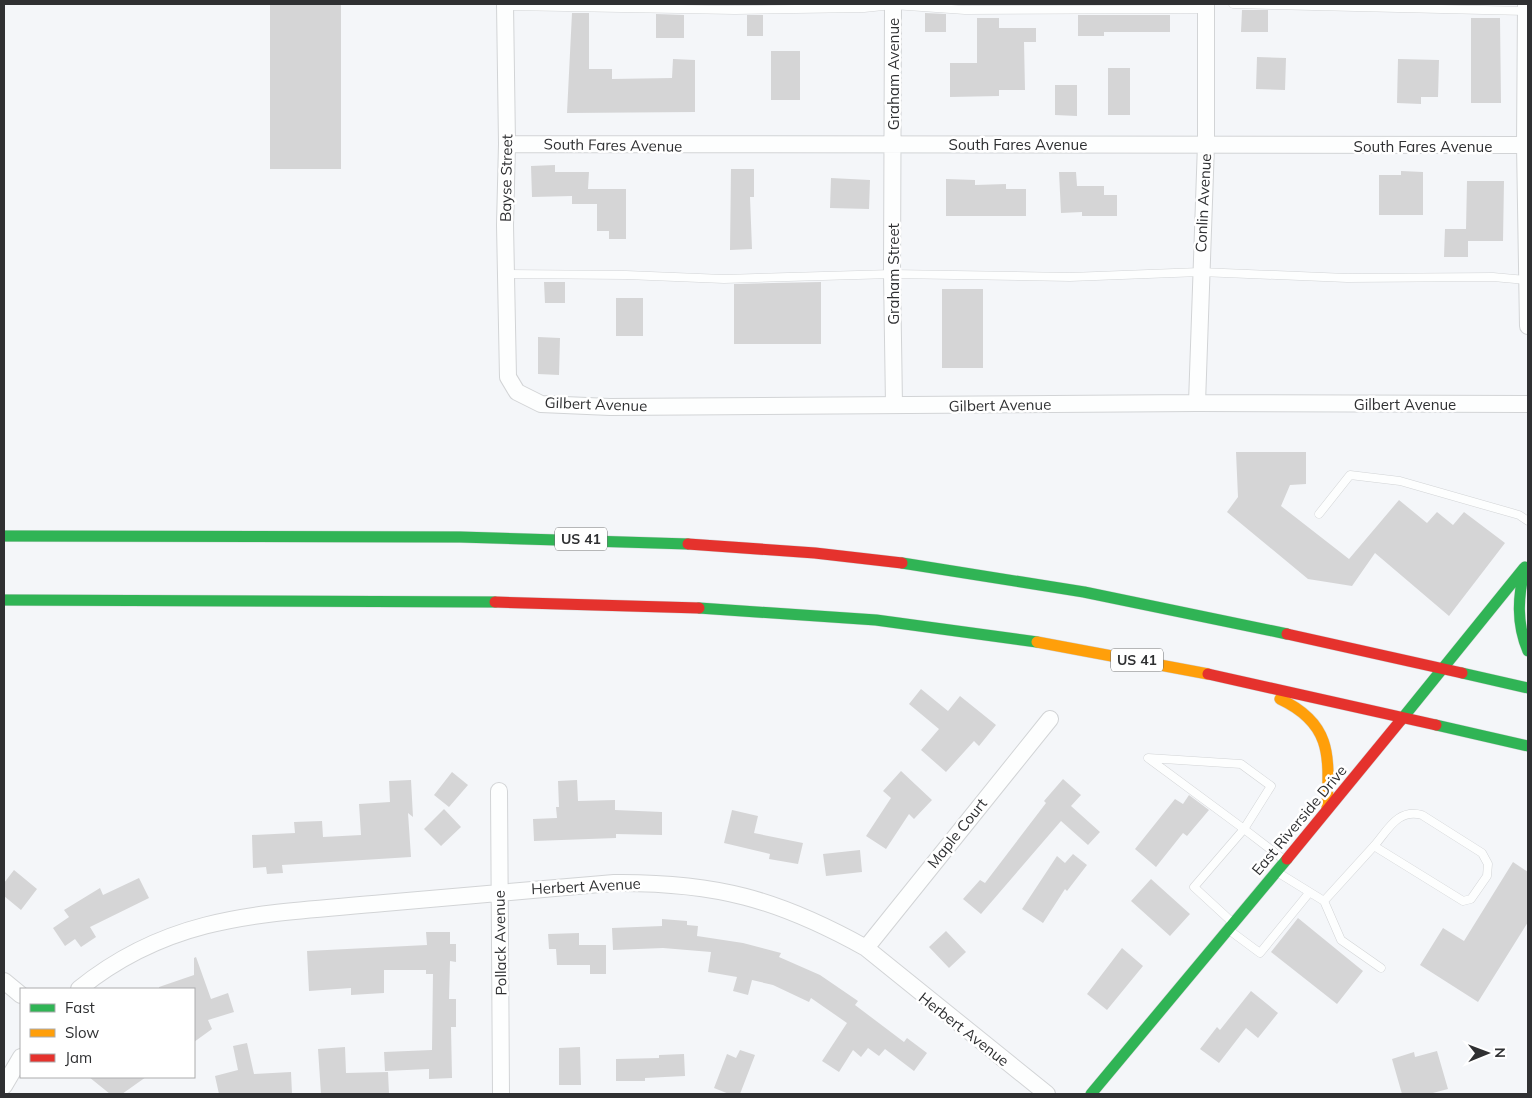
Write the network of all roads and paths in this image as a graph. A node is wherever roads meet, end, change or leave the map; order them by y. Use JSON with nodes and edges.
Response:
{"nodes":[{"id":1,"x":893,"y":4,"type":"edge"},
{"id":2,"x":1233,"y":4,"type":"edge"},
{"id":3,"x":505,"y":5,"type":"edge"},
{"id":4,"x":1206,"y":6,"type":"edge"},
{"id":5,"x":1527,"y":6,"type":"edge"},
{"id":6,"x":893,"y":143,"type":"junction"},
{"id":7,"x":507,"y":144,"type":"junction"},
{"id":8,"x":1206,"y":144,"type":"junction"},
{"id":9,"x":1526,"y":145,"type":"edge"},
{"id":10,"x":1200,"y":272,"type":"junction"},
{"id":11,"x":506,"y":274,"type":"junction"},
{"id":12,"x":892,"y":274,"type":"junction"},
{"id":13,"x":1528,"y":276,"type":"edge"},
{"id":14,"x":1528,"y":326,"type":"edge"},
{"id":15,"x":507,"y":353,"type":"joint"},
{"id":16,"x":1197,"y":403,"type":"junction"},
{"id":17,"x":1528,"y":404,"type":"edge"},
{"id":18,"x":894,"y":405,"type":"junction"},
{"id":19,"x":1319,"y":514,"type":"dead end"},
{"id":20,"x":1528,"y":521,"type":"edge"},
{"id":21,"x":4,"y":536,"type":"edge"},
{"id":22,"x":1527,"y":565,"type":"edge"},
{"id":23,"x":4,"y":602,"type":"edge"},
{"id":24,"x":1528,"y":651,"type":"edge"},
{"id":25,"x":1444,"y":669,"type":"junction"},
{"id":26,"x":1208,"y":674,"type":"junction"},
{"id":27,"x":1528,"y":688,"type":"edge"},
{"id":28,"x":1404,"y":718,"type":"junction"},
{"id":29,"x":1050,"y":719,"type":"dead end"},
{"id":30,"x":1528,"y":746,"type":"edge"},
{"id":31,"x":498,"y":791,"type":"dead end"},
{"id":32,"x":1327,"y":809,"type":"junction"},
{"id":33,"x":1244,"y":828,"type":"junction"},
{"id":34,"x":1374,"y":846,"type":"junction"},
{"id":35,"x":1284,"y":860,"type":"junction"},
{"id":36,"x":1276,"y":871,"type":"junction"},
{"id":37,"x":498,"y":892,"type":"junction"},
{"id":38,"x":1309,"y":892,"type":"junction"},
{"id":39,"x":1324,"y":901,"type":"junction"},
{"id":40,"x":1230,"y":926,"type":"junction"},
{"id":41,"x":866,"y":948,"type":"junction"},
{"id":42,"x":1380,"y":968,"type":"dead end"},
{"id":43,"x":4,"y":981,"type":"edge"},
{"id":44,"x":80,"y":988,"type":"edge"},
{"id":45,"x":20,"y":994,"type":"edge"},
{"id":46,"x":20,"y":1059,"type":"edge"},
{"id":47,"x":4,"y":1086,"type":"edge"},
{"id":48,"x":501,"y":1094,"type":"edge"},
{"id":49,"x":1047,"y":1094,"type":"edge"},
{"id":50,"x":1092,"y":1094,"type":"edge"}],
"edges":[{"from":1,"to":3,"type":"lane"},
{"from":1,"to":4,"type":"lane"},
{"from":1,"to":6,"type":"street","name":"Graham Avenue"},
{"from":2,"to":5,"type":"lane"},
{"from":3,"to":7,"type":"street","name":"Bayse Street"},
{"from":4,"to":8,"type":"street","name":"Conlin Avenue"},
{"from":5,"to":9,"type":"street"},
{"from":6,"to":7,"type":"street","name":"South Fares Avenue"},
{"from":6,"to":8,"type":"street","name":"South Fares Avenue"},
{"from":6,"to":12,"type":"street","name":"Graham Street"},
{"from":7,"to":11,"type":"street","name":"Bayse Street"},
{"from":8,"to":9,"type":"street","name":"South Fares Avenue"},
{"from":8,"to":10,"type":"street","name":"Conlin Avenue"},
{"from":9,"to":13,"type":"street"},
{"from":10,"to":12,"type":"lane"},
{"from":10,"to":13,"type":"lane"},
{"from":10,"to":16,"type":"street","name":"Conlin Avenue"},
{"from":11,"to":12,"type":"lane"},
{"from":11,"to":15,"type":"street","name":"Bayse Street"},
{"from":12,"to":18,"type":"street","name":"Graham Street"},
{"from":13,"to":14,"type":"street"},
{"from":15,"to":18,"type":"street","name":"Gilbert Avenue"},
{"from":16,"to":17,"type":"street","name":"Gilbert Avenue"},
{"from":16,"to":18,"type":"street","name":"Gilbert Avenue"},
{"from":19,"to":20,"type":"lane"},
{"from":21,"to":25,"type":"main road","number":"US 41"},
{"from":22,"to":24,"type":"main road"},
{"from":22,"to":25,"type":"main road","name":"East Riverside Drive"},
{"from":23,"to":26,"type":"main road","number":"US 41"},
{"from":25,"to":27,"type":"main road","number":"US 41"},
{"from":25,"to":28,"type":"main road","name":"East Riverside Drive"},
{"from":26,"to":28,"type":"main road","number":"US 41"},
{"from":26,"to":32,"type":"main road"},
{"from":28,"to":30,"type":"main road","number":"US 41"},
{"from":28,"to":32,"type":"main road","name":"East Riverside Drive"},
{"from":29,"to":41,"type":"street","name":"Maple Court"},
{"from":31,"to":37,"type":"street","name":"Pollack Avenue"},
{"from":32,"to":35,"type":"main road","name":"East Riverside Drive"},
{"from":33,"to":33,"type":"lane"},
{"from":33,"to":35,"type":"lane"},
{"from":33,"to":40,"type":"lane"},
{"from":34,"to":34,"type":"lane"},
{"from":34,"to":39,"type":"lane"},
{"from":35,"to":36,"type":"main road","name":"East Riverside Drive"},
{"from":36,"to":38,"type":"lane"},
{"from":36,"to":40,"type":"main road","name":"East Riverside Drive"},
{"from":37,"to":41,"type":"street","name":"Herbert Avenue"},
{"from":37,"to":44,"type":"street","name":"Herbert Avenue"},
{"from":37,"to":48,"type":"street","name":"Pollack Avenue"},
{"from":38,"to":39,"type":"lane"},
{"from":38,"to":40,"type":"lane"},
{"from":39,"to":42,"type":"lane"},
{"from":40,"to":50,"type":"main road","name":"East Riverside Drive"},
{"from":41,"to":49,"type":"street","name":"Herbert Avenue"},
{"from":43,"to":45,"type":"street"},
{"from":46,"to":47,"type":"street"}]}
